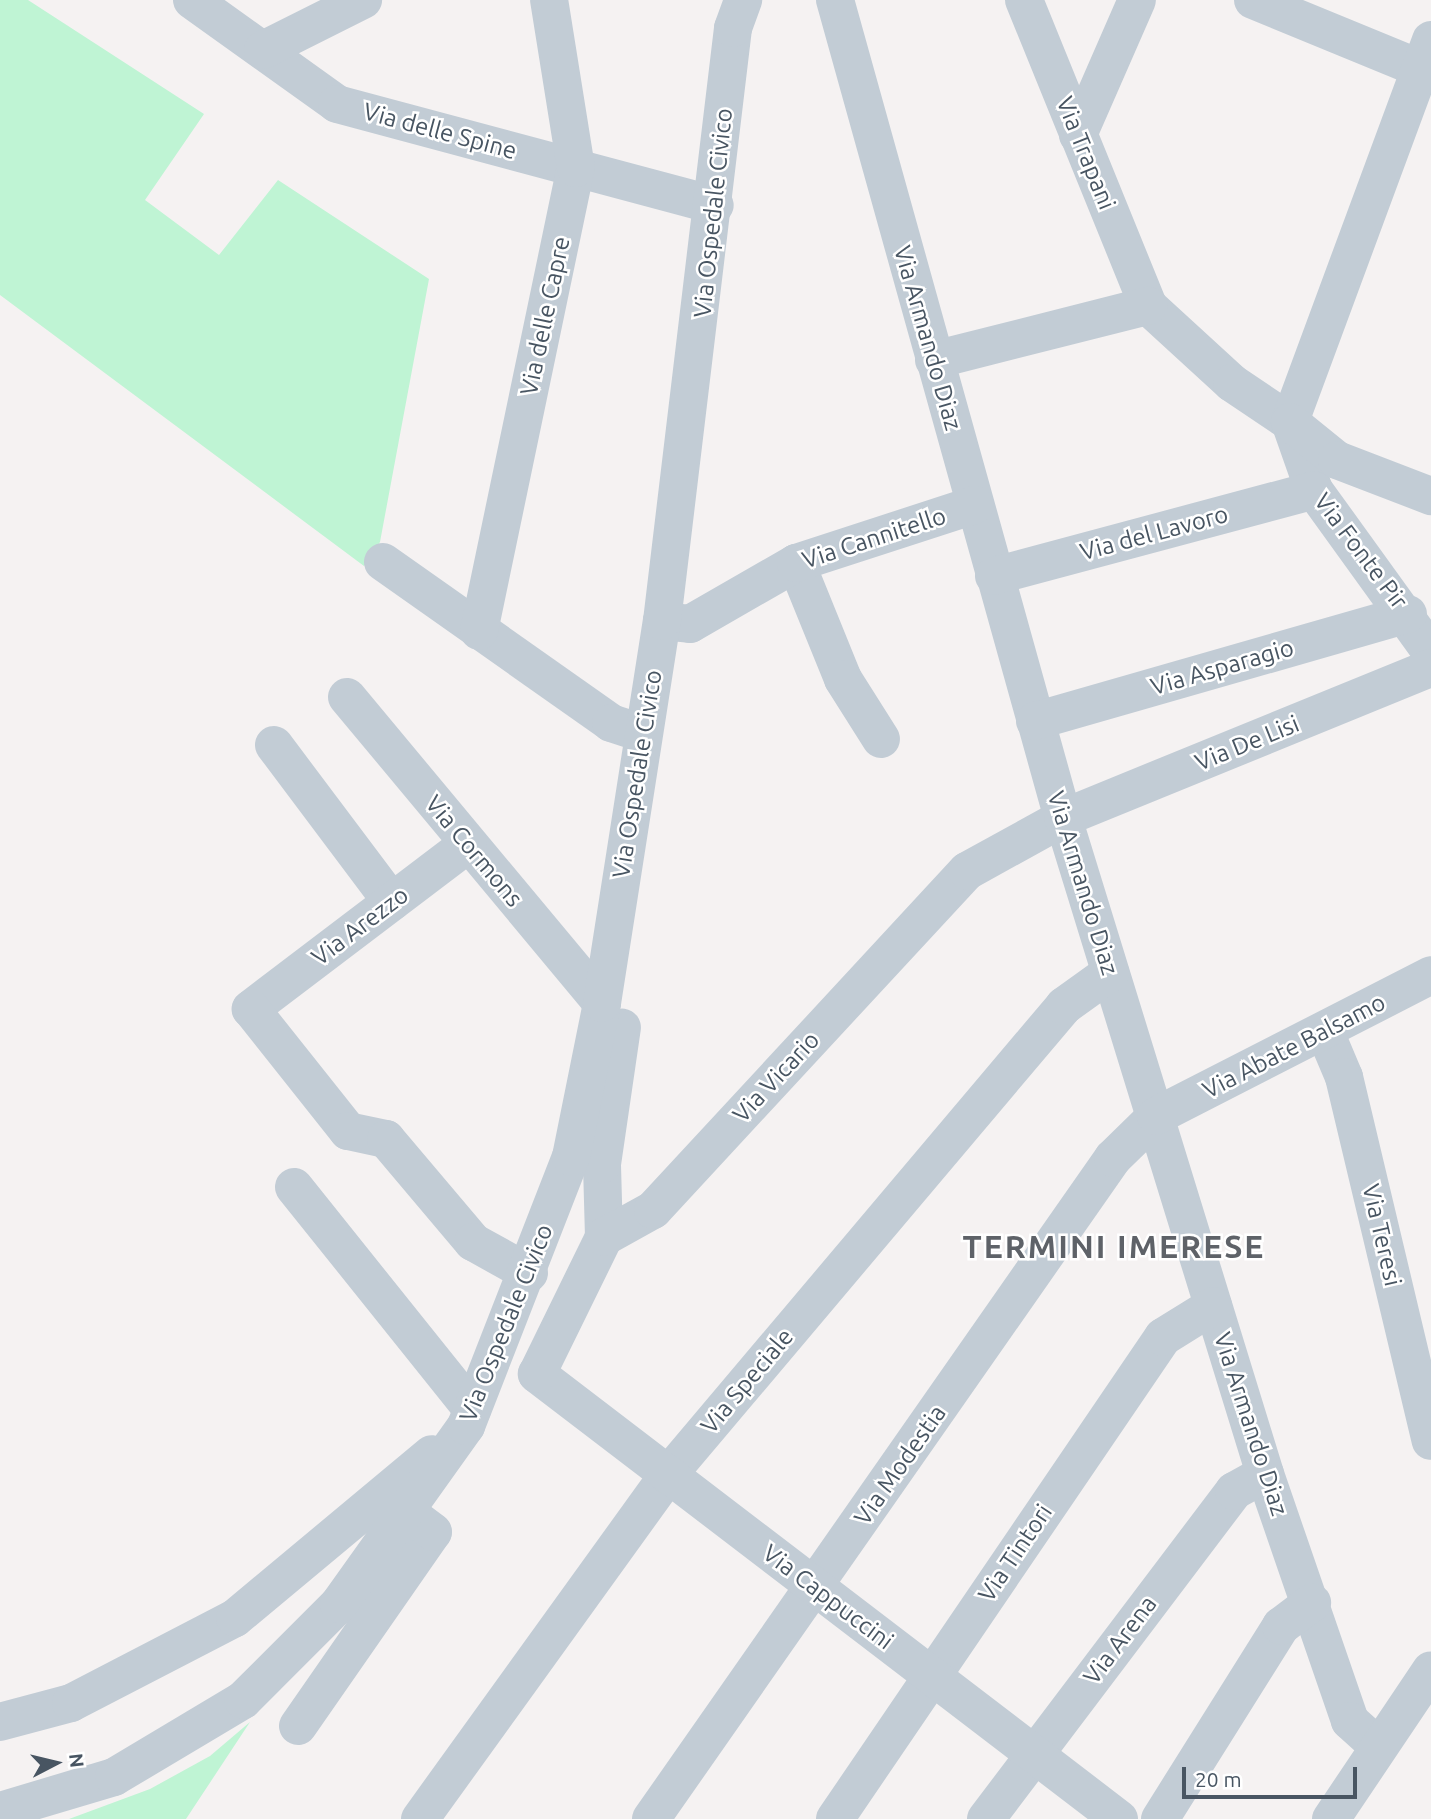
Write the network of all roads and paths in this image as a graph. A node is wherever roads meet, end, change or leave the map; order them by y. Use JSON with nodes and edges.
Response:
{"nodes":[{"id":1,"x":192,"y":0,"type":"edge"},
{"id":2,"x":363,"y":0,"type":"edge"},
{"id":3,"x":549,"y":0,"type":"edge"},
{"id":4,"x":835,"y":0,"type":"edge"},
{"id":5,"x":1024,"y":0,"type":"edge"},
{"id":6,"x":1137,"y":0,"type":"edge"},
{"id":7,"x":739,"y":3,"type":"edge"},
{"id":8,"x":1274,"y":4,"type":"edge"},
{"id":9,"x":263,"y":50,"type":"junction"},
{"id":10,"x":1427,"y":61,"type":"edge"},
{"id":11,"x":1078,"y":135,"type":"junction"},
{"id":12,"x":576,"y":168,"type":"junction"},
{"id":13,"x":715,"y":205,"type":"junction"},
{"id":14,"x":1148,"y":306,"type":"junction"},
{"id":15,"x":934,"y":360,"type":"junction"},
{"id":16,"x":1290,"y":422,"type":"junction"},
{"id":17,"x":1314,"y":490,"type":"junction"},
{"id":18,"x":1431,"y":496,"type":"edge"},
{"id":19,"x":975,"y":505,"type":"junction"},
{"id":20,"x":383,"y":562,"type":"dead end"},
{"id":21,"x":796,"y":563,"type":"junction"},
{"id":22,"x":994,"y":576,"type":"junction"},
{"id":23,"x":1408,"y":614,"type":"junction"},
{"id":24,"x":662,"y":621,"type":"junction"},
{"id":25,"x":479,"y":631,"type":"junction"},
{"id":26,"x":1431,"y":652,"type":"edge"},
{"id":27,"x":1431,"y":668,"type":"edge"},
{"id":28,"x":347,"y":697,"type":"dead end"},
{"id":29,"x":1035,"y":721,"type":"junction"},
{"id":30,"x":642,"y":733,"type":"junction"},
{"id":31,"x":881,"y":739,"type":"dead end"},
{"id":32,"x":274,"y":745,"type":"dead end"},
{"id":33,"x":1063,"y":818,"type":"junction"},
{"id":34,"x":468,"y":844,"type":"junction"},
{"id":35,"x":392,"y":902,"type":"junction"},
{"id":36,"x":611,"y":941,"type":"junction"},
{"id":37,"x":1110,"y":973,"type":"junction"},
{"id":38,"x":1431,"y":975,"type":"edge"},
{"id":39,"x":602,"y":1003,"type":"junction"},
{"id":40,"x":1325,"y":1032,"type":"junction"},
{"id":41,"x":1156,"y":1116,"type":"junction"},
{"id":42,"x":294,"y":1187,"type":"dead end"},
{"id":43,"x":604,"y":1237,"type":"junction"},
{"id":44,"x":529,"y":1273,"type":"junction"},
{"id":45,"x":1213,"y":1306,"type":"junction"},
{"id":46,"x":469,"y":1417,"type":"junction"},
{"id":47,"x":1431,"y":1441,"type":"edge"},
{"id":48,"x":1265,"y":1474,"type":"junction"},
{"id":49,"x":668,"y":1475,"type":"junction"},
{"id":50,"x":408,"y":1513,"type":"junction"},
{"id":51,"x":815,"y":1587,"type":"junction"},
{"id":52,"x":1311,"y":1603,"type":"junction"},
{"id":53,"x":931,"y":1676,"type":"junction"},
{"id":54,"x":1426,"y":1687,"type":"edge"},
{"id":55,"x":0,"y":1722,"type":"edge"},
{"id":56,"x":298,"y":1726,"type":"dead end"},
{"id":57,"x":1378,"y":1746,"type":"junction"},
{"id":58,"x":1034,"y":1754,"type":"junction"},
{"id":59,"x":0,"y":1811,"type":"edge"},
{"id":60,"x":420,"y":1819,"type":"edge"},
{"id":61,"x":651,"y":1819,"type":"edge"},
{"id":62,"x":835,"y":1819,"type":"edge"},
{"id":63,"x":986,"y":1819,"type":"edge"},
{"id":64,"x":1119,"y":1819,"type":"edge"},
{"id":65,"x":1160,"y":1819,"type":"edge"},
{"id":66,"x":1331,"y":1819,"type":"edge"}],
"edges":[{"from":1,"to":9,"type":"street","name":"Via delle Spine"},
{"from":2,"to":9,"type":"street"},
{"from":3,"to":12,"type":"street","name":"Via delle Capre"},
{"from":4,"to":15,"type":"street","name":"Via Armando Diaz"},
{"from":5,"to":11,"type":"street","name":"Via Trapani"},
{"from":6,"to":11,"type":"street"},
{"from":7,"to":13,"type":"street","name":"Via Ospedale Civico"},
{"from":8,"to":10,"type":"street"},
{"from":9,"to":12,"type":"street","name":"Via delle Spine"},
{"from":10,"to":16,"type":"street"},
{"from":11,"to":14,"type":"street","name":"Via Trapani"},
{"from":12,"to":13,"type":"street","name":"Via delle Spine"},
{"from":12,"to":25,"type":"street","name":"Via delle Capre"},
{"from":13,"to":24,"type":"street","name":"Via Ospedale Civico"},
{"from":14,"to":15,"type":"street"},
{"from":14,"to":16,"type":"street"},
{"from":15,"to":19,"type":"street","name":"Via Armando Diaz"},
{"from":16,"to":17,"type":"street","name":"Via Fonte Pir"},
{"from":16,"to":18,"type":"street"},
{"from":17,"to":22,"type":"street","name":"Via del Lavoro"},
{"from":17,"to":23,"type":"street","name":"Via Fonte Pir"},
{"from":19,"to":21,"type":"street","name":"Via Cannitello"},
{"from":19,"to":22,"type":"street","name":"Via Armando Diaz"},
{"from":20,"to":25,"type":"street"},
{"from":21,"to":24,"type":"street","name":"Via Cannitello"},
{"from":21,"to":31,"type":"street"},
{"from":22,"to":29,"type":"street","name":"Via Armando Diaz"},
{"from":23,"to":26,"type":"street","name":"Via Fonte Pir"},
{"from":23,"to":29,"type":"street","name":"Via Asparagio"},
{"from":24,"to":30,"type":"street","name":"Via Ospedale Civico"},
{"from":25,"to":30,"type":"street"},
{"from":27,"to":33,"type":"street","name":"Via De Lisi"},
{"from":28,"to":34,"type":"street","name":"Via Cormons"},
{"from":29,"to":33,"type":"street","name":"Via Armando Diaz"},
{"from":30,"to":36,"type":"street","name":"Via Ospedale Civico"},
{"from":32,"to":35,"type":"street"},
{"from":33,"to":37,"type":"street","name":"Via Armando Diaz"},
{"from":33,"to":43,"type":"street","name":"Via Vicario"},
{"from":34,"to":35,"type":"street","name":"Via Arezzo"},
{"from":34,"to":39,"type":"street","name":"Via Cormons"},
{"from":35,"to":44,"type":"street","name":"Via Arezzo"},
{"from":36,"to":39,"type":"street","name":"Via Ospedale Civico"},
{"from":36,"to":43,"type":"street"},
{"from":37,"to":41,"type":"street","name":"Via Armando Diaz"},
{"from":37,"to":49,"type":"street","name":"Via Speciale"},
{"from":38,"to":40,"type":"street","name":"Via Abate Balsamo"},
{"from":39,"to":44,"type":"street","name":"Via Ospedale Civico"},
{"from":40,"to":41,"type":"street","name":"Via Abate Balsamo"},
{"from":40,"to":47,"type":"street","name":"Via Teresi"},
{"from":41,"to":45,"type":"street","name":"Via Armando Diaz"},
{"from":41,"to":51,"type":"street","name":"Via Modestia"},
{"from":42,"to":46,"type":"street"},
{"from":43,"to":49,"type":"street","name":"Via Cappuccini"},
{"from":44,"to":46,"type":"street","name":"Via Ospedale Civico"},
{"from":45,"to":48,"type":"street","name":"Via Armando Diaz"},
{"from":45,"to":53,"type":"street","name":"Via Tintori"},
{"from":46,"to":50,"type":"street","name":"Via Ospedale Civico"},
{"from":46,"to":55,"type":"street"},
{"from":48,"to":52,"type":"street","name":"Via Armando Diaz"},
{"from":48,"to":58,"type":"street","name":"Via Arena"},
{"from":49,"to":51,"type":"street","name":"Via Cappuccini"},
{"from":49,"to":60,"type":"street","name":"Via Speciale"},
{"from":50,"to":56,"type":"street"},
{"from":50,"to":59,"type":"street","name":"Via Ospedale Civico"},
{"from":51,"to":53,"type":"street","name":"Via Cappuccini"},
{"from":51,"to":61,"type":"street","name":"Via Modestia"},
{"from":52,"to":57,"type":"street","name":"Via Armando Diaz"},
{"from":52,"to":65,"type":"street"},
{"from":53,"to":58,"type":"street","name":"Via Cappuccini"},
{"from":53,"to":62,"type":"street","name":"Via Tintori"},
{"from":54,"to":57,"type":"street"},
{"from":57,"to":66,"type":"street"},
{"from":58,"to":63,"type":"street","name":"Via Arena"},
{"from":58,"to":64,"type":"street","name":"Via Cappuccini"}]}
